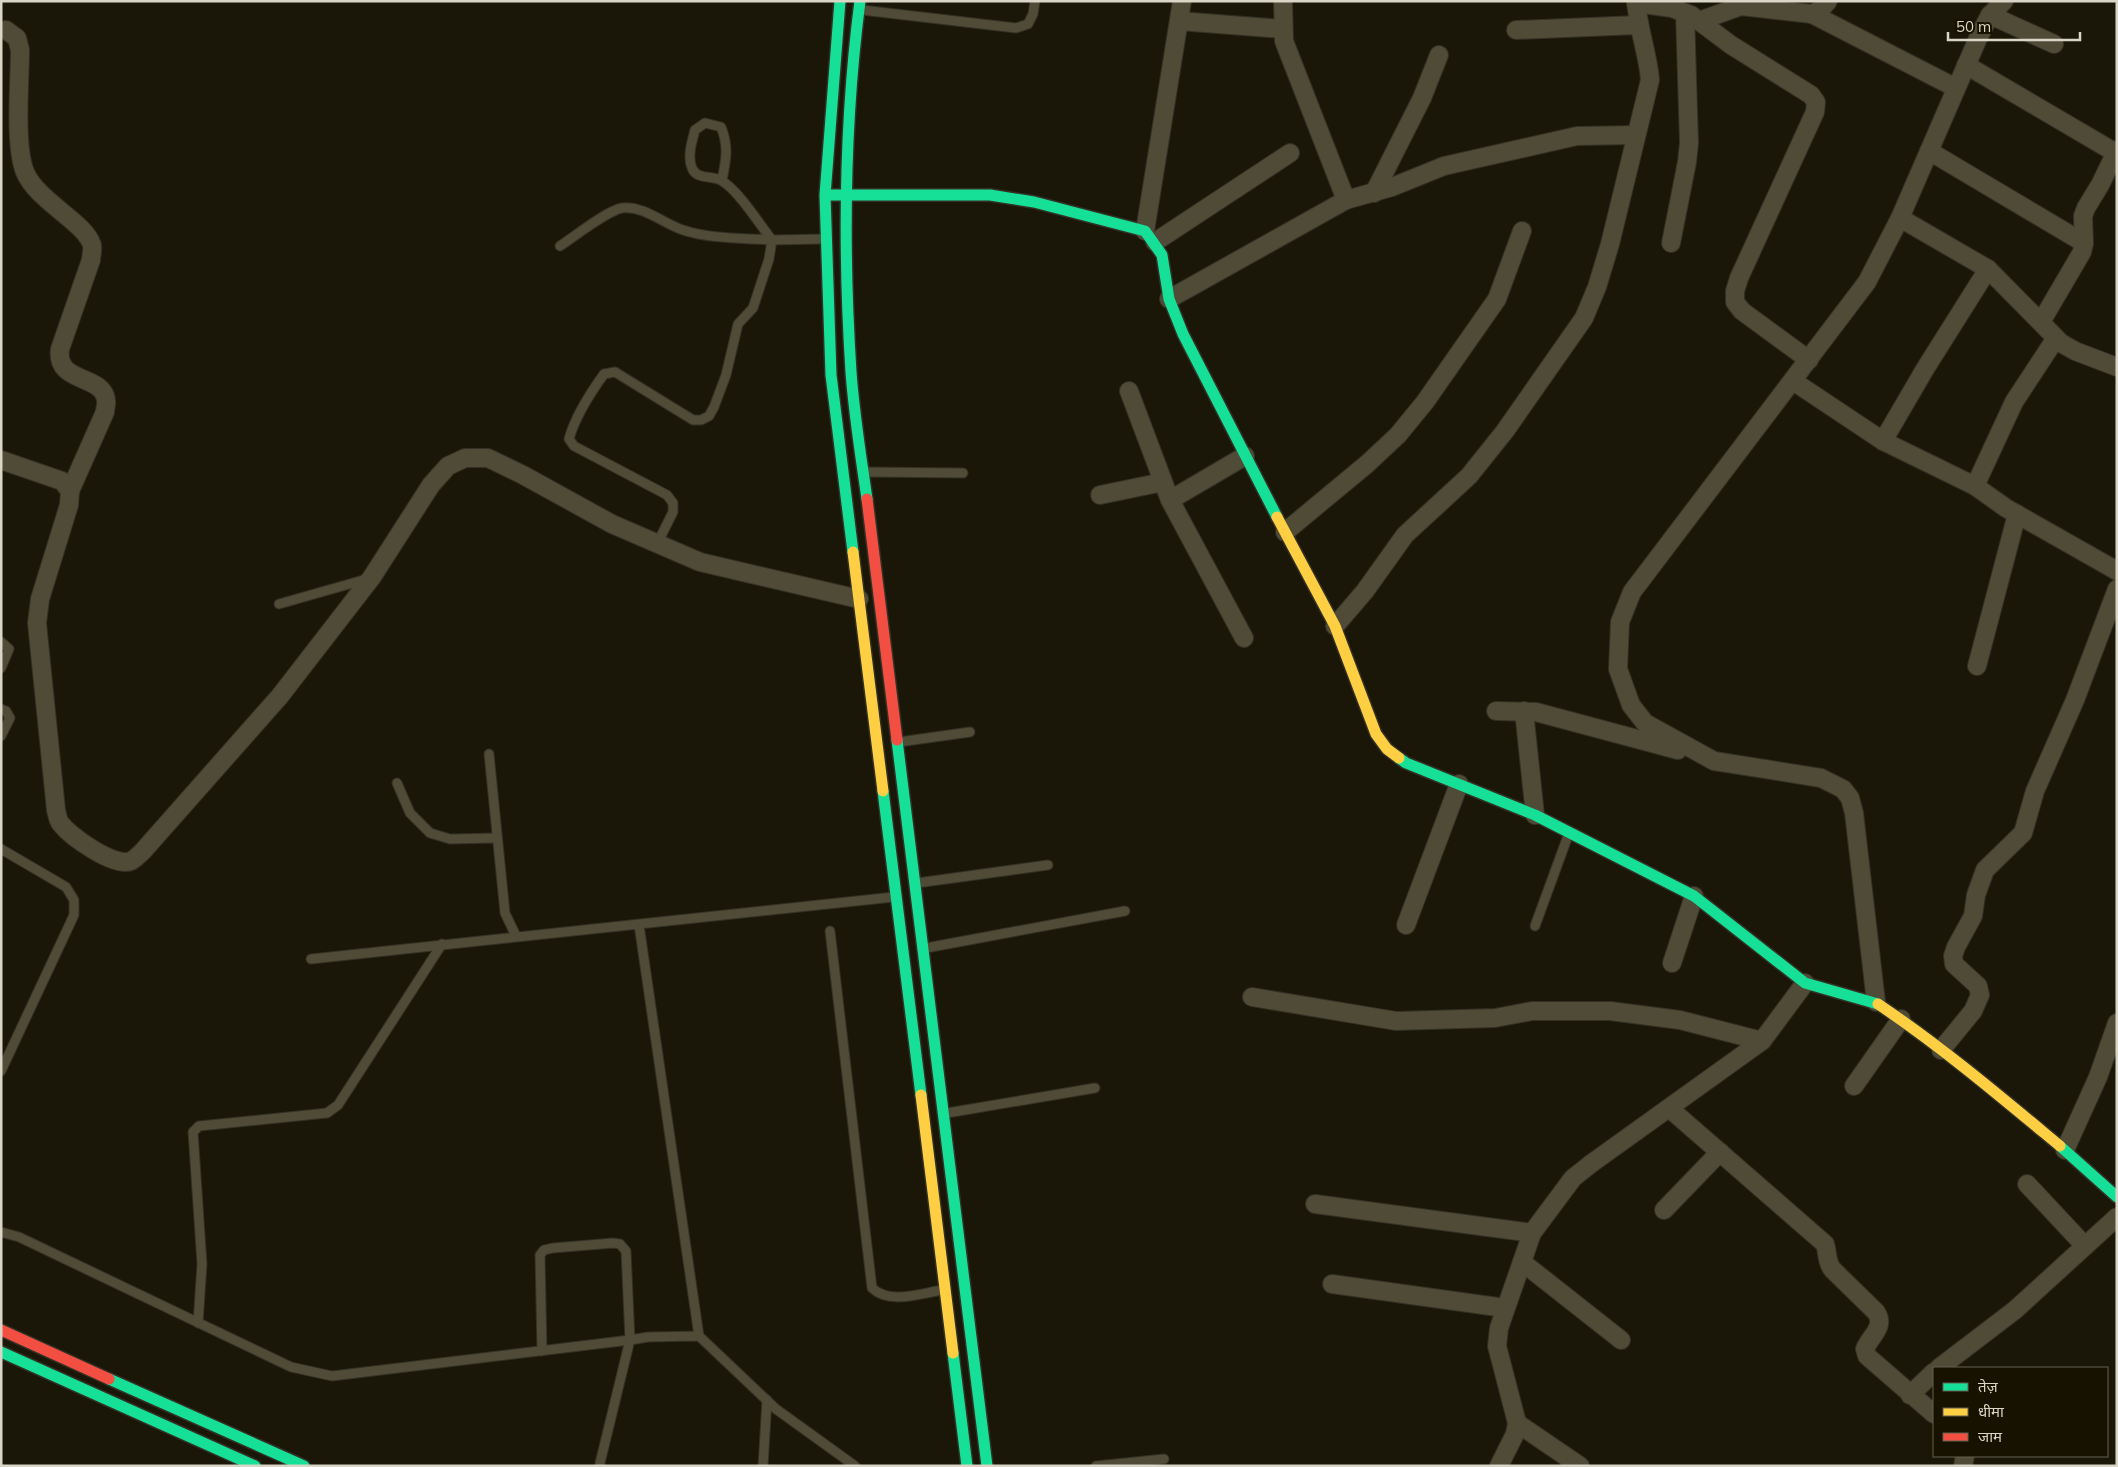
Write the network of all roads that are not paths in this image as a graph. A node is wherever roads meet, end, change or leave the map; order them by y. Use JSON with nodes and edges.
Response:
{"nodes":[{"id":1,"x":840,"y":1,"type":"edge"},
{"id":2,"x":1035,"y":1,"type":"edge"},
{"id":3,"x":1182,"y":1,"type":"edge"},
{"id":4,"x":1283,"y":1,"type":"edge"},
{"id":5,"x":1636,"y":2,"type":"edge"},
{"id":6,"x":859,"y":5,"type":"edge"},
{"id":7,"x":1822,"y":5,"type":"edge"},
{"id":8,"x":1995,"y":6,"type":"edge"},
{"id":9,"x":1692,"y":17,"type":"junction"},
{"id":10,"x":1179,"y":21,"type":"junction"},
{"id":11,"x":1638,"y":24,"type":"junction"},
{"id":12,"x":1282,"y":29,"type":"junction"},
{"id":13,"x":6,"y":30,"type":"dead end"},
{"id":14,"x":1516,"y":30,"type":"dead end"},
{"id":15,"x":2054,"y":44,"type":"dead end"},
{"id":16,"x":1439,"y":55,"type":"dead end"},
{"id":17,"x":1966,"y":65,"type":"junction"},
{"id":18,"x":1956,"y":88,"type":"junction"},
{"id":19,"x":1635,"y":136,"type":"junction"},
{"id":20,"x":1929,"y":151,"type":"junction"},
{"id":21,"x":1290,"y":152,"type":"dead end"},
{"id":22,"x":2116,"y":152,"type":"edge"},
{"id":23,"x":722,"y":180,"type":"junction"},
{"id":24,"x":1374,"y":192,"type":"junction"},
{"id":25,"x":825,"y":195,"type":"junction"},
{"id":26,"x":845,"y":195,"type":"junction"},
{"id":27,"x":1346,"y":200,"type":"junction"},
{"id":28,"x":1900,"y":218,"type":"junction"},
{"id":29,"x":1522,"y":231,"type":"dead end"},
{"id":30,"x":1150,"y":237,"type":"junction"},
{"id":31,"x":826,"y":239,"type":"junction"},
{"id":32,"x":772,"y":240,"type":"junction"},
{"id":33,"x":1671,"y":243,"type":"dead end"},
{"id":34,"x":2084,"y":243,"type":"junction"},
{"id":35,"x":560,"y":246,"type":"dead end"},
{"id":36,"x":1988,"y":269,"type":"junction"},
{"id":37,"x":1169,"y":299,"type":"junction"},
{"id":38,"x":2041,"y":322,"type":"junction"},
{"id":39,"x":2056,"y":338,"type":"junction"},
{"id":40,"x":1809,"y":360,"type":"junction"},
{"id":41,"x":2117,"y":367,"type":"edge"},
{"id":42,"x":1794,"y":381,"type":"junction"},
{"id":43,"x":1128,"y":391,"type":"dead end"},
{"id":44,"x":1883,"y":441,"type":"junction"},
{"id":45,"x":1245,"y":456,"type":"junction"},
{"id":46,"x":1,"y":460,"type":"edge"},
{"id":47,"x":863,"y":472,"type":"junction"},
{"id":48,"x":963,"y":473,"type":"dead end"},
{"id":49,"x":1163,"y":482,"type":"junction"},
{"id":50,"x":1975,"y":486,"type":"junction"},
{"id":51,"x":70,"y":491,"type":"junction"},
{"id":52,"x":1100,"y":495,"type":"dead end"},
{"id":53,"x":1170,"y":500,"type":"junction"},
{"id":54,"x":2017,"y":514,"type":"junction"},
{"id":55,"x":1284,"y":532,"type":"junction"},
{"id":56,"x":657,"y":544,"type":"junction"},
{"id":57,"x":2117,"y":571,"type":"edge"},
{"id":58,"x":372,"y":578,"type":"junction"},
{"id":59,"x":2117,"y":589,"type":"edge"},
{"id":60,"x":859,"y":598,"type":"junction"},
{"id":61,"x":279,"y":604,"type":"dead end"},
{"id":62,"x":1335,"y":626,"type":"junction"},
{"id":63,"x":1244,"y":638,"type":"dead end"},
{"id":64,"x":1,"y":642,"type":"edge"},
{"id":65,"x":1977,"y":666,"type":"dead end"},
{"id":66,"x":1,"y":668,"type":"edge"},
{"id":67,"x":1,"y":708,"type":"edge"},
{"id":68,"x":1496,"y":711,"type":"dead end"},
{"id":69,"x":1524,"y":711,"type":"junction"},
{"id":70,"x":970,"y":732,"type":"dead end"},
{"id":71,"x":1,"y":736,"type":"edge"},
{"id":72,"x":897,"y":742,"type":"junction"},
{"id":73,"x":489,"y":754,"type":"dead end"},
{"id":74,"x":1714,"y":761,"type":"junction"},
{"id":75,"x":397,"y":783,"type":"dead end"},
{"id":76,"x":1459,"y":784,"type":"junction"},
{"id":77,"x":1535,"y":815,"type":"junction"},
{"id":78,"x":1569,"y":832,"type":"junction"},
{"id":79,"x":497,"y":838,"type":"junction"},
{"id":80,"x":1,"y":848,"type":"edge"},
{"id":81,"x":1048,"y":865,"type":"dead end"},
{"id":82,"x":915,"y":883,"type":"junction"},
{"id":83,"x":1694,"y":896,"type":"junction"},
{"id":84,"x":896,"y":897,"type":"junction"},
{"id":85,"x":1125,"y":911,"type":"dead end"},
{"id":86,"x":639,"y":925,"type":"junction"},
{"id":87,"x":1406,"y":925,"type":"dead end"},
{"id":88,"x":1535,"y":926,"type":"dead end"},
{"id":89,"x":830,"y":931,"type":"dead end"},
{"id":90,"x":516,"y":936,"type":"junction"},
{"id":91,"x":442,"y":944,"type":"junction"},
{"id":92,"x":923,"y":949,"type":"junction"},
{"id":93,"x":311,"y":958,"type":"dead end"},
{"id":94,"x":1672,"y":963,"type":"dead end"},
{"id":95,"x":1805,"y":983,"type":"junction"},
{"id":96,"x":1252,"y":997,"type":"dead end"},
{"id":97,"x":1876,"y":1002,"type":"junction"},
{"id":98,"x":1901,"y":1019,"type":"junction"},
{"id":99,"x":2117,"y":1024,"type":"edge"},
{"id":100,"x":1762,"y":1041,"type":"junction"},
{"id":101,"x":1941,"y":1050,"type":"junction"},
{"id":102,"x":1,"y":1071,"type":"edge"},
{"id":103,"x":1854,"y":1086,"type":"dead end"},
{"id":104,"x":1095,"y":1088,"type":"dead end"},
{"id":105,"x":1669,"y":1108,"type":"junction"},
{"id":106,"x":944,"y":1113,"type":"junction"},
{"id":107,"x":2065,"y":1150,"type":"junction"},
{"id":108,"x":1720,"y":1152,"type":"junction"},
{"id":109,"x":2026,"y":1184,"type":"dead end"},
{"id":110,"x":2117,"y":1197,"type":"edge"},
{"id":111,"x":1315,"y":1204,"type":"dead end"},
{"id":112,"x":1664,"y":1210,"type":"dead end"},
{"id":113,"x":2117,"y":1217,"type":"edge"},
{"id":114,"x":1,"y":1232,"type":"edge"},
{"id":115,"x":1532,"y":1233,"type":"junction"},
{"id":116,"x":2085,"y":1246,"type":"junction"},
{"id":117,"x":1522,"y":1262,"type":"junction"},
{"id":118,"x":1332,"y":1284,"type":"dead end"},
{"id":119,"x":946,"y":1290,"type":"junction"},
{"id":120,"x":1505,"y":1308,"type":"junction"},
{"id":121,"x":198,"y":1324,"type":"junction"},
{"id":122,"x":1,"y":1330,"type":"edge"},
{"id":123,"x":698,"y":1336,"type":"junction"},
{"id":124,"x":630,"y":1340,"type":"junction"},
{"id":125,"x":1621,"y":1340,"type":"dead end"},
{"id":126,"x":542,"y":1351,"type":"junction"},
{"id":127,"x":1,"y":1352,"type":"edge"},
{"id":128,"x":1940,"y":1367,"type":"edge"},
{"id":129,"x":1933,"y":1373,"type":"edge"},
{"id":130,"x":1910,"y":1395,"type":"junction"},
{"id":131,"x":767,"y":1400,"type":"junction"},
{"id":132,"x":1933,"y":1413,"type":"edge"},
{"id":133,"x":1518,"y":1423,"type":"junction"},
{"id":134,"x":1164,"y":1458,"type":"dead end"},
{"id":135,"x":600,"y":1463,"type":"dead end"},
{"id":136,"x":255,"y":1466,"type":"edge"},
{"id":137,"x":304,"y":1466,"type":"edge"},
{"id":138,"x":763,"y":1466,"type":"edge"},
{"id":139,"x":855,"y":1466,"type":"edge"},
{"id":140,"x":968,"y":1466,"type":"edge"},
{"id":141,"x":988,"y":1466,"type":"edge"},
{"id":142,"x":1096,"y":1466,"type":"edge"},
{"id":143,"x":1499,"y":1466,"type":"edge"},
{"id":144,"x":1580,"y":1466,"type":"edge"}],
"edges":[{"from":1,"to":25,"type":"main road"},
{"from":2,"to":6,"type":"lane"},
{"from":3,"to":10,"type":"street"},
{"from":4,"to":12,"type":"street"},
{"from":5,"to":9,"type":"street"},
{"from":5,"to":11,"type":"street"},
{"from":6,"to":26,"type":"main road"},
{"from":7,"to":9,"type":"street"},
{"from":7,"to":18,"type":"street"},
{"from":8,"to":15,"type":"street"},
{"from":8,"to":17,"type":"street"},
{"from":9,"to":33,"type":"street"},
{"from":9,"to":40,"type":"street"},
{"from":10,"to":12,"type":"street"},
{"from":10,"to":30,"type":"street"},
{"from":11,"to":14,"type":"street"},
{"from":11,"to":19,"type":"street"},
{"from":12,"to":27,"type":"street"},
{"from":13,"to":51,"type":"street"},
{"from":16,"to":24,"type":"street"},
{"from":17,"to":18,"type":"street"},
{"from":17,"to":22,"type":"street"},
{"from":18,"to":20,"type":"street"},
{"from":19,"to":24,"type":"street"},
{"from":19,"to":62,"type":"street"},
{"from":20,"to":28,"type":"street"},
{"from":20,"to":34,"type":"street"},
{"from":21,"to":30,"type":"street"},
{"from":22,"to":34,"type":"street"},
{"from":23,"to":23,"type":"lane"},
{"from":23,"to":32,"type":"lane"},
{"from":24,"to":27,"type":"street"},
{"from":25,"to":26,"type":"main road"},
{"from":25,"to":31,"type":"main road"},
{"from":26,"to":30,"type":"main road"},
{"from":26,"to":47,"type":"main road"},
{"from":27,"to":37,"type":"street"},
{"from":28,"to":36,"type":"street"},
{"from":28,"to":40,"type":"street"},
{"from":29,"to":55,"type":"street"},
{"from":30,"to":37,"type":"main road"},
{"from":31,"to":32,"type":"lane"},
{"from":31,"to":60,"type":"main road"},
{"from":32,"to":35,"type":"lane"},
{"from":32,"to":56,"type":"lane"},
{"from":34,"to":38,"type":"street"},
{"from":36,"to":38,"type":"street"},
{"from":36,"to":44,"type":"street"},
{"from":37,"to":45,"type":"main road"},
{"from":38,"to":39,"type":"street"},
{"from":39,"to":41,"type":"street"},
{"from":39,"to":50,"type":"street"},
{"from":40,"to":42,"type":"street"},
{"from":42,"to":44,"type":"street"},
{"from":42,"to":74,"type":"street"},
{"from":43,"to":49,"type":"street"},
{"from":44,"to":50,"type":"street"},
{"from":45,"to":53,"type":"street"},
{"from":45,"to":55,"type":"main road"},
{"from":46,"to":51,"type":"street"},
{"from":47,"to":48,"type":"lane"},
{"from":47,"to":72,"type":"main road"},
{"from":49,"to":52,"type":"street"},
{"from":49,"to":53,"type":"street"},
{"from":50,"to":54,"type":"street"},
{"from":51,"to":58,"type":"street"},
{"from":53,"to":63,"type":"street"},
{"from":54,"to":57,"type":"street"},
{"from":54,"to":65,"type":"street"},
{"from":55,"to":62,"type":"main road"},
{"from":56,"to":58,"type":"street"},
{"from":56,"to":60,"type":"street"},
{"from":58,"to":61,"type":"lane"},
{"from":59,"to":101,"type":"street"},
{"from":60,"to":84,"type":"main road"},
{"from":62,"to":76,"type":"main road"},
{"from":64,"to":66,"type":"lane"},
{"from":67,"to":71,"type":"lane"},
{"from":68,"to":69,"type":"street"},
{"from":69,"to":74,"type":"street"},
{"from":69,"to":77,"type":"street"},
{"from":70,"to":72,"type":"lane"},
{"from":72,"to":82,"type":"main road"},
{"from":73,"to":79,"type":"lane"},
{"from":74,"to":97,"type":"street"},
{"from":75,"to":79,"type":"lane"},
{"from":76,"to":77,"type":"main road"},
{"from":76,"to":87,"type":"street"},
{"from":77,"to":78,"type":"main road"},
{"from":78,"to":83,"type":"main road"},
{"from":78,"to":88,"type":"lane"},
{"from":79,"to":90,"type":"lane"},
{"from":80,"to":102,"type":"lane"},
{"from":81,"to":82,"type":"lane"},
{"from":82,"to":92,"type":"main road"},
{"from":83,"to":94,"type":"street"},
{"from":83,"to":95,"type":"main road"},
{"from":84,"to":86,"type":"lane"},
{"from":84,"to":119,"type":"main road"},
{"from":85,"to":92,"type":"lane"},
{"from":86,"to":90,"type":"lane"},
{"from":86,"to":123,"type":"lane"},
{"from":89,"to":119,"type":"lane"},
{"from":90,"to":91,"type":"lane"},
{"from":91,"to":93,"type":"lane"},
{"from":91,"to":121,"type":"lane"},
{"from":92,"to":106,"type":"main road"},
{"from":95,"to":97,"type":"main road"},
{"from":95,"to":100,"type":"street"},
{"from":96,"to":100,"type":"street"},
{"from":97,"to":98,"type":"main road"},
{"from":98,"to":101,"type":"main road"},
{"from":98,"to":103,"type":"street"},
{"from":99,"to":107,"type":"street"},
{"from":100,"to":105,"type":"street"},
{"from":101,"to":107,"type":"main road"},
{"from":104,"to":106,"type":"lane"},
{"from":105,"to":108,"type":"street"},
{"from":105,"to":115,"type":"street"},
{"from":106,"to":141,"type":"main road"},
{"from":107,"to":110,"type":"main road"},
{"from":108,"to":112,"type":"street"},
{"from":108,"to":130,"type":"street"},
{"from":109,"to":116,"type":"street"},
{"from":111,"to":115,"type":"street"},
{"from":113,"to":116,"type":"street"},
{"from":114,"to":121,"type":"lane"},
{"from":115,"to":117,"type":"street"},
{"from":116,"to":128,"type":"street"},
{"from":117,"to":120,"type":"street"},
{"from":117,"to":125,"type":"street"},
{"from":118,"to":120,"type":"street"},
{"from":119,"to":140,"type":"main road"},
{"from":120,"to":133,"type":"street"},
{"from":121,"to":126,"type":"lane"},
{"from":122,"to":137,"type":"main road"},
{"from":123,"to":124,"type":"lane"},
{"from":123,"to":131,"type":"lane"},
{"from":124,"to":126,"type":"lane"},
{"from":124,"to":126,"type":"lane"},
{"from":124,"to":135,"type":"lane"},
{"from":127,"to":136,"type":"main road"},
{"from":129,"to":130,"type":"street"},
{"from":130,"to":132,"type":"street"},
{"from":131,"to":138,"type":"lane"},
{"from":131,"to":139,"type":"lane"},
{"from":133,"to":143,"type":"street"},
{"from":133,"to":144,"type":"street"},
{"from":134,"to":142,"type":"lane"}]}
